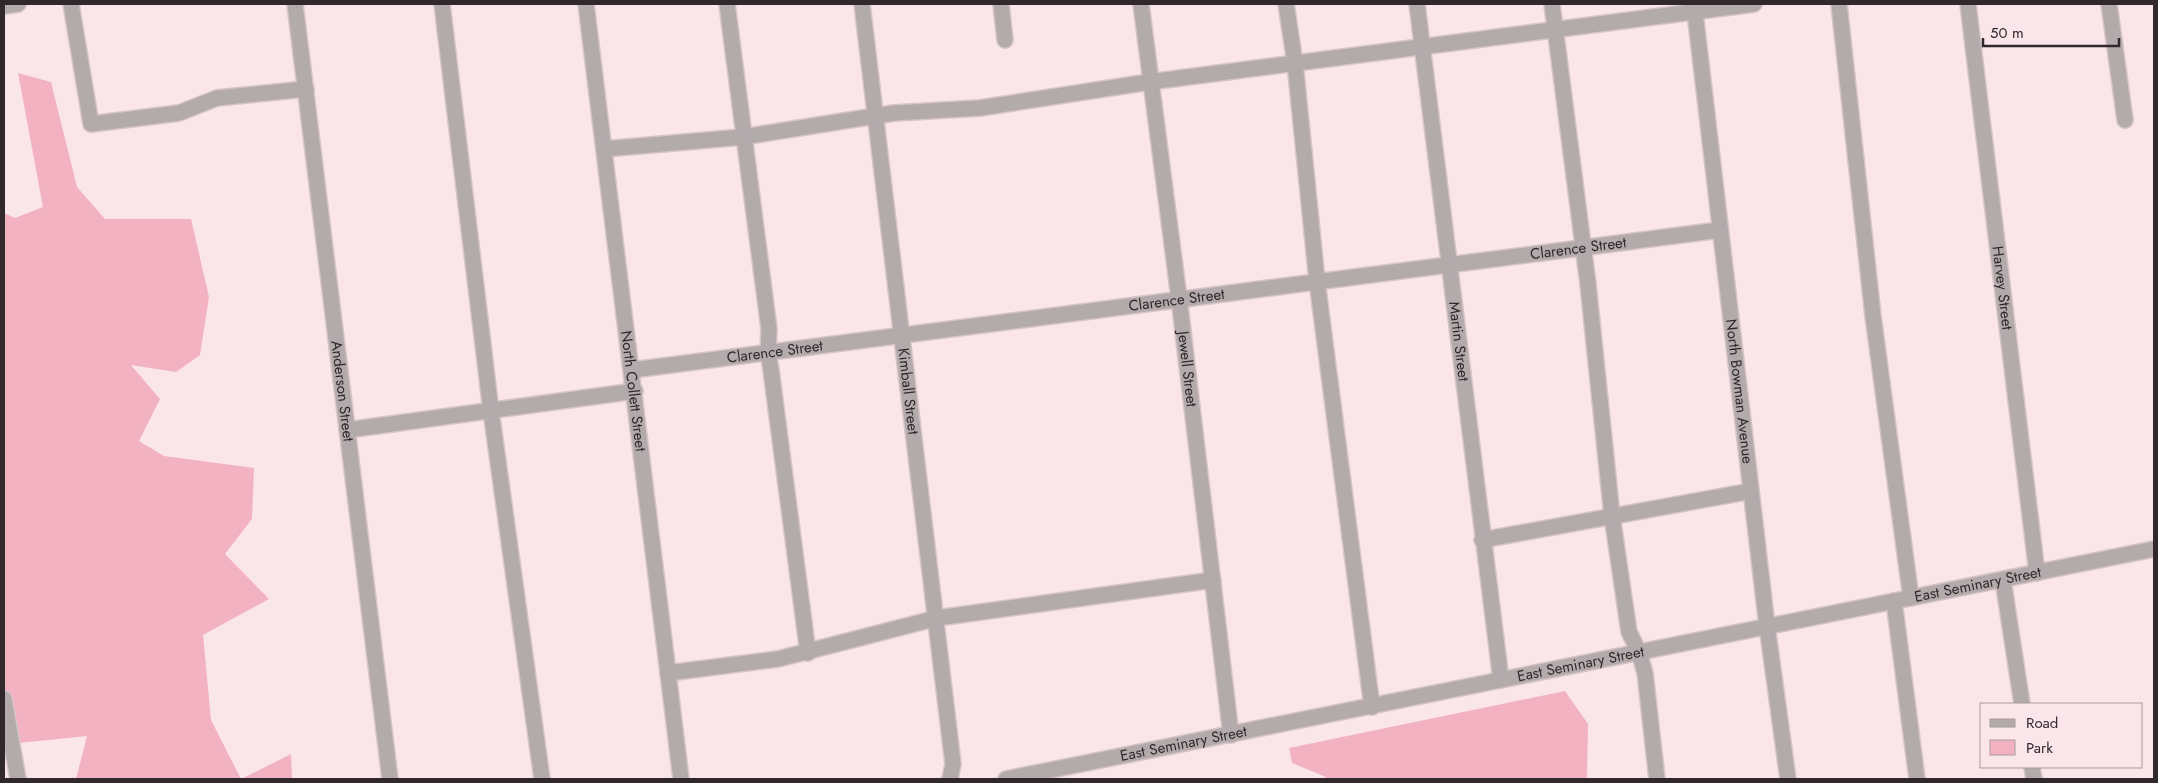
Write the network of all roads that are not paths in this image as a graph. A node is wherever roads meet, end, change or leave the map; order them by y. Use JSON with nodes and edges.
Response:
{"nodes":[{"id":1,"x":18,"y":4,"type":"edge"},
{"id":2,"x":71,"y":4,"type":"edge"},
{"id":3,"x":295,"y":4,"type":"edge"},
{"id":4,"x":442,"y":4,"type":"edge"},
{"id":5,"x":586,"y":4,"type":"edge"},
{"id":6,"x":727,"y":4,"type":"edge"},
{"id":7,"x":862,"y":4,"type":"edge"},
{"id":8,"x":1001,"y":4,"type":"edge"},
{"id":9,"x":1141,"y":4,"type":"edge"},
{"id":10,"x":1286,"y":4,"type":"edge"},
{"id":11,"x":1417,"y":4,"type":"edge"},
{"id":12,"x":1552,"y":4,"type":"edge"},
{"id":13,"x":1754,"y":4,"type":"edge"},
{"id":14,"x":1839,"y":4,"type":"edge"},
{"id":15,"x":1968,"y":4,"type":"edge"},
{"id":16,"x":2109,"y":4,"type":"edge"},
{"id":17,"x":4,"y":6,"type":"edge"},
{"id":18,"x":1694,"y":8,"type":"edge"},
{"id":19,"x":1556,"y":30,"type":"junction"},
{"id":20,"x":1005,"y":40,"type":"dead end"},
{"id":21,"x":1422,"y":47,"type":"junction"},
{"id":22,"x":1295,"y":63,"type":"junction"},
{"id":23,"x":1149,"y":82,"type":"junction"},
{"id":24,"x":306,"y":90,"type":"junction"},
{"id":25,"x":876,"y":116,"type":"junction"},
{"id":26,"x":2125,"y":120,"type":"dead end"},
{"id":27,"x":743,"y":137,"type":"junction"},
{"id":28,"x":604,"y":149,"type":"junction"},
{"id":29,"x":1720,"y":230,"type":"junction"},
{"id":30,"x":1583,"y":246,"type":"junction"},
{"id":31,"x":1448,"y":264,"type":"junction"},
{"id":32,"x":1316,"y":281,"type":"junction"},
{"id":33,"x":1179,"y":298,"type":"junction"},
{"id":34,"x":903,"y":335,"type":"junction"},
{"id":35,"x":768,"y":352,"type":"junction"},
{"id":36,"x":632,"y":370,"type":"junction"},
{"id":37,"x":635,"y":391,"type":"junction"},
{"id":38,"x":491,"y":411,"type":"junction"},
{"id":39,"x":347,"y":430,"type":"junction"},
{"id":40,"x":1751,"y":490,"type":"junction"},
{"id":41,"x":1612,"y":516,"type":"junction"},
{"id":42,"x":1482,"y":540,"type":"junction"},
{"id":43,"x":2154,"y":549,"type":"edge"},
{"id":44,"x":2037,"y":573,"type":"junction"},
{"id":45,"x":1213,"y":580,"type":"junction"},
{"id":46,"x":2003,"y":580,"type":"junction"},
{"id":47,"x":1912,"y":598,"type":"junction"},
{"id":48,"x":1894,"y":601,"type":"junction"},
{"id":49,"x":937,"y":618,"type":"junction"},
{"id":50,"x":1767,"y":626,"type":"junction"},
{"id":51,"x":1639,"y":652,"type":"junction"},
{"id":52,"x":808,"y":653,"type":"junction"},
{"id":53,"x":668,"y":673,"type":"junction"},
{"id":54,"x":1500,"y":680,"type":"junction"},
{"id":55,"x":4,"y":699,"type":"edge"},
{"id":56,"x":2022,"y":703,"type":"edge"},
{"id":57,"x":1372,"y":707,"type":"junction"},
{"id":58,"x":1231,"y":735,"type":"junction"},
{"id":59,"x":18,"y":779,"type":"edge"},
{"id":60,"x":390,"y":779,"type":"edge"},
{"id":61,"x":542,"y":779,"type":"edge"},
{"id":62,"x":681,"y":779,"type":"edge"},
{"id":63,"x":950,"y":779,"type":"edge"},
{"id":64,"x":1006,"y":779,"type":"edge"},
{"id":65,"x":1657,"y":779,"type":"edge"},
{"id":66,"x":1788,"y":779,"type":"edge"},
{"id":67,"x":1917,"y":779,"type":"edge"}],
"edges":[{"from":1,"to":17,"type":"street"},
{"from":2,"to":24,"type":"street"},
{"from":3,"to":24,"type":"street","name":"Anderson Street"},
{"from":4,"to":38,"type":"street"},
{"from":5,"to":28,"type":"street","name":"North Collett Street"},
{"from":6,"to":27,"type":"street"},
{"from":7,"to":25,"type":"street","name":"Kimball Street"},
{"from":8,"to":20,"type":"street"},
{"from":9,"to":23,"type":"street","name":"Jewell Street"},
{"from":10,"to":22,"type":"street"},
{"from":11,"to":21,"type":"street","name":"Martin Street"},
{"from":12,"to":19,"type":"street"},
{"from":13,"to":18,"type":"street"},
{"from":14,"to":47,"type":"street"},
{"from":15,"to":44,"type":"street","name":"Harvey Street"},
{"from":16,"to":26,"type":"street"},
{"from":18,"to":19,"type":"street"},
{"from":18,"to":29,"type":"street","name":"North Bowman Avenue"},
{"from":19,"to":21,"type":"street"},
{"from":19,"to":30,"type":"street"},
{"from":21,"to":22,"type":"street"},
{"from":21,"to":31,"type":"street","name":"Martin Street"},
{"from":22,"to":23,"type":"street"},
{"from":22,"to":32,"type":"street"},
{"from":23,"to":25,"type":"street"},
{"from":23,"to":33,"type":"street","name":"Jewell Street"},
{"from":24,"to":39,"type":"street","name":"Anderson Street"},
{"from":25,"to":27,"type":"street"},
{"from":25,"to":34,"type":"street","name":"Kimball Street"},
{"from":27,"to":28,"type":"street"},
{"from":27,"to":35,"type":"street"},
{"from":28,"to":36,"type":"street","name":"North Collett Street"},
{"from":29,"to":30,"type":"street","name":"Clarence Street"},
{"from":29,"to":40,"type":"street","name":"North Bowman Avenue"},
{"from":30,"to":31,"type":"street","name":"Clarence Street"},
{"from":30,"to":41,"type":"street"},
{"from":31,"to":32,"type":"street","name":"Clarence Street"},
{"from":31,"to":42,"type":"street","name":"Martin Street"},
{"from":32,"to":33,"type":"street","name":"Clarence Street"},
{"from":32,"to":57,"type":"street"},
{"from":33,"to":34,"type":"street","name":"Clarence Street"},
{"from":33,"to":45,"type":"street","name":"Jewell Street"},
{"from":34,"to":35,"type":"street","name":"Clarence Street"},
{"from":34,"to":49,"type":"street","name":"Kimball Street"},
{"from":35,"to":36,"type":"street","name":"Clarence Street"},
{"from":35,"to":52,"type":"street"},
{"from":36,"to":37,"type":"street","name":"North Collett Street"},
{"from":37,"to":38,"type":"street"},
{"from":37,"to":53,"type":"street","name":"North Collett Street"},
{"from":38,"to":39,"type":"street"},
{"from":38,"to":61,"type":"street"},
{"from":39,"to":60,"type":"street","name":"Anderson Street"},
{"from":40,"to":41,"type":"street"},
{"from":40,"to":50,"type":"street","name":"North Bowman Avenue"},
{"from":41,"to":42,"type":"street"},
{"from":41,"to":51,"type":"street"},
{"from":42,"to":54,"type":"street","name":"Martin Street"},
{"from":43,"to":44,"type":"street","name":"East Seminary Street"},
{"from":44,"to":46,"type":"street","name":"East Seminary Street"},
{"from":45,"to":49,"type":"street"},
{"from":45,"to":58,"type":"street","name":"Jewell Street"},
{"from":46,"to":47,"type":"street","name":"East Seminary Street"},
{"from":46,"to":56,"type":"street"},
{"from":47,"to":48,"type":"street","name":"East Seminary Street"},
{"from":48,"to":50,"type":"street","name":"East Seminary Street"},
{"from":48,"to":67,"type":"street"},
{"from":49,"to":52,"type":"street"},
{"from":49,"to":63,"type":"street","name":"Kimball Street"},
{"from":50,"to":51,"type":"street","name":"East Seminary Street"},
{"from":50,"to":66,"type":"street","name":"North Bowman Avenue"},
{"from":51,"to":54,"type":"street","name":"East Seminary Street"},
{"from":51,"to":65,"type":"street"},
{"from":52,"to":53,"type":"street"},
{"from":53,"to":62,"type":"street","name":"North Collett Street"},
{"from":54,"to":57,"type":"street","name":"East Seminary Street"},
{"from":55,"to":59,"type":"street"},
{"from":57,"to":58,"type":"street","name":"East Seminary Street"},
{"from":58,"to":64,"type":"street","name":"East Seminary Street"}]}
